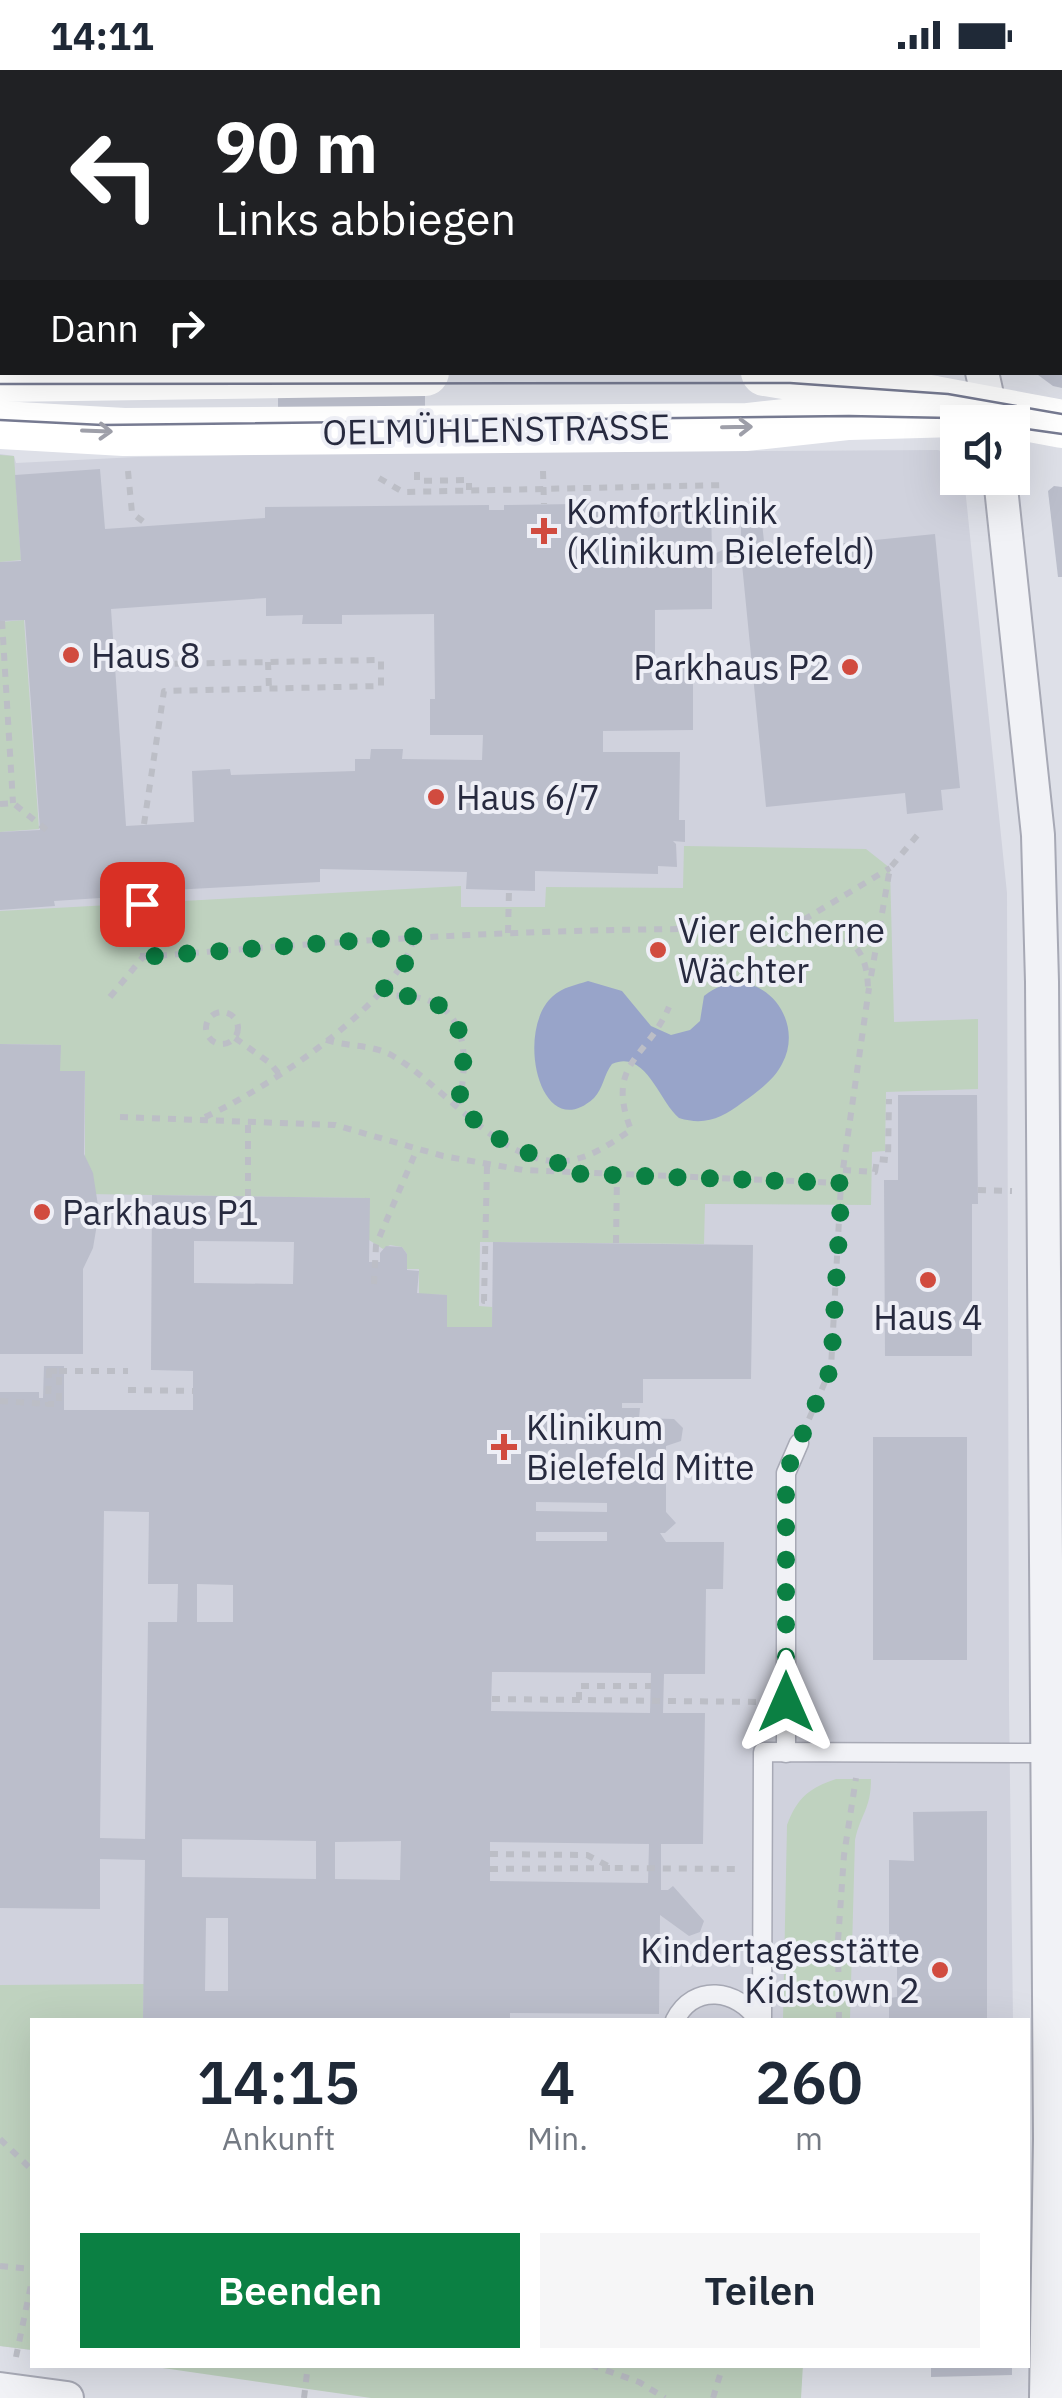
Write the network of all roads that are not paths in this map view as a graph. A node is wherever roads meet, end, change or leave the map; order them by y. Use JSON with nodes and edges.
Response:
{"nodes":[{"id":1,"x":212,"y":375,"type":"edge"},
{"id":2,"x":788,"y":375,"type":"edge"},
{"id":3,"x":0,"y":378,"type":"edge"},
{"id":4,"x":989,"y":402,"type":"edge"},
{"id":5,"x":0,"y":424,"type":"edge"},
{"id":6,"x":1062,"y":424,"type":"edge"},
{"id":7,"x":1002,"y":495,"type":"edge"},
{"id":8,"x":799,"y":1443,"type":"road end"},
{"id":9,"x":786,"y":1752,"type":"junction"},
{"id":10,"x":1047,"y":1753,"type":"junction"},
{"id":11,"x":677,"y":2018,"type":"edge"},
{"id":12,"x":758,"y":2018,"type":"edge"},
{"id":13,"x":760,"y":2018,"type":"edge"},
{"id":14,"x":6,"y":2390,"type":"edge"},
{"id":15,"x":68,"y":2398,"type":"edge"},
{"id":16,"x":1046,"y":2398,"type":"edge"}],
"edges":[{"from":1,"to":3,"type":"street","name":"OELMÜHLENSTRASSE"},
{"from":2,"to":4,"type":"street","name":"OELMÜHLENSTRASSE"},
{"from":5,"to":4,"type":"street","name":"OELMÜHLENSTRASSE","one_way":true},
{"from":4,"to":6,"type":"street","name":"OELMÜHLENSTRASSE"},
{"from":7,"to":10,"type":"street"},
{"from":8,"to":9,"type":"lane"},
{"from":9,"to":10,"type":"lane"},
{"from":9,"to":13,"type":"lane"},
{"from":10,"to":16,"type":"street"},
{"from":11,"to":12,"type":"lane"},
{"from":14,"to":15,"type":"street"}]}
